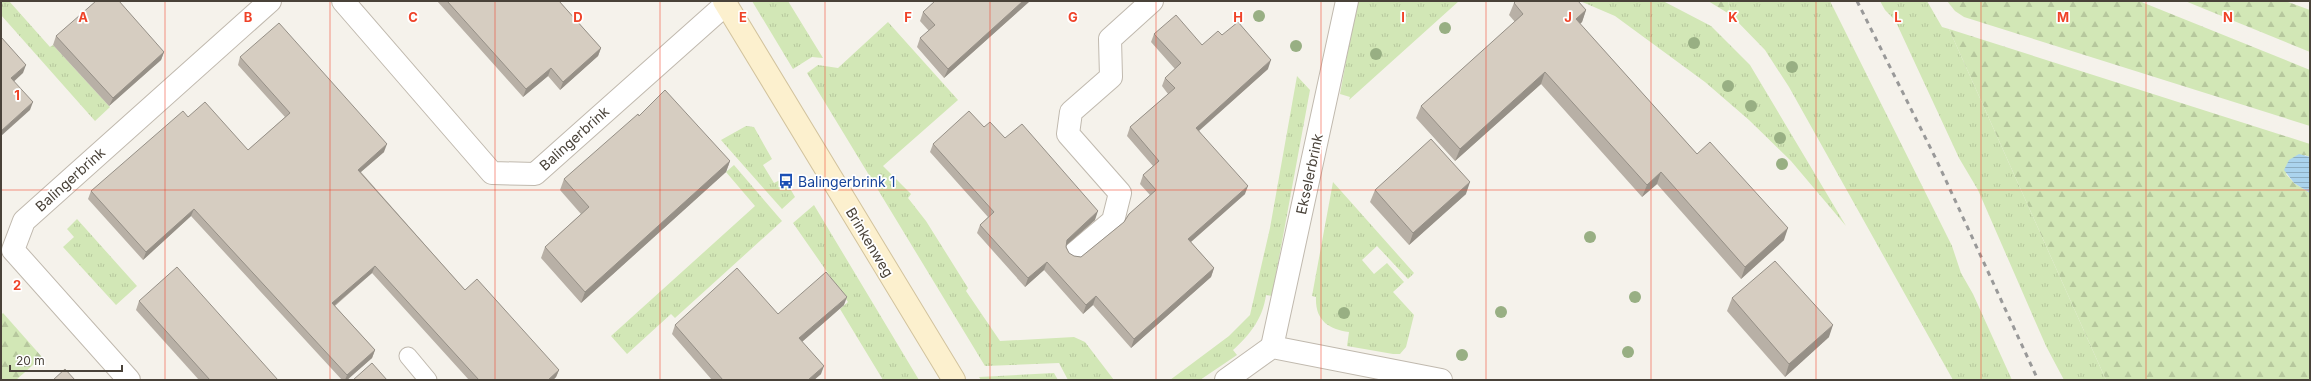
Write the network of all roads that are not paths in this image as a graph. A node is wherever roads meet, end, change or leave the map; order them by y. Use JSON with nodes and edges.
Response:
{"nodes":[{"id":1,"x":270,"y":1,"type":"edge"},
{"id":2,"x":343,"y":1,"type":"edge"},
{"id":3,"x":1152,"y":1,"type":"edge"},
{"id":4,"x":1347,"y":1,"type":"edge"},
{"id":5,"x":725,"y":3,"type":"edge"},
{"id":6,"x":1075,"y":253,"type":"dead end"},
{"id":7,"x":1272,"y":347,"type":"junction"},
{"id":8,"x":408,"y":356,"type":"dead end"},
{"id":9,"x":129,"y":380,"type":"edge"},
{"id":10,"x":428,"y":380,"type":"edge"},
{"id":11,"x":954,"y":380,"type":"edge"},
{"id":12,"x":1226,"y":380,"type":"edge"},
{"id":13,"x":1441,"y":380,"type":"edge"}],
"edges":[{"from":1,"to":9,"type":"street","name":"Balingerbrink"},
{"from":2,"to":5,"type":"street","name":"Balingerbrink"},
{"from":3,"to":6,"type":"street"},
{"from":4,"to":7,"type":"street","name":"Ekselerbrink"},
{"from":5,"to":11,"type":"street","name":"Brinkenweg"},
{"from":7,"to":12,"type":"street"},
{"from":7,"to":13,"type":"street"},
{"from":8,"to":10,"type":"lane"}]}
